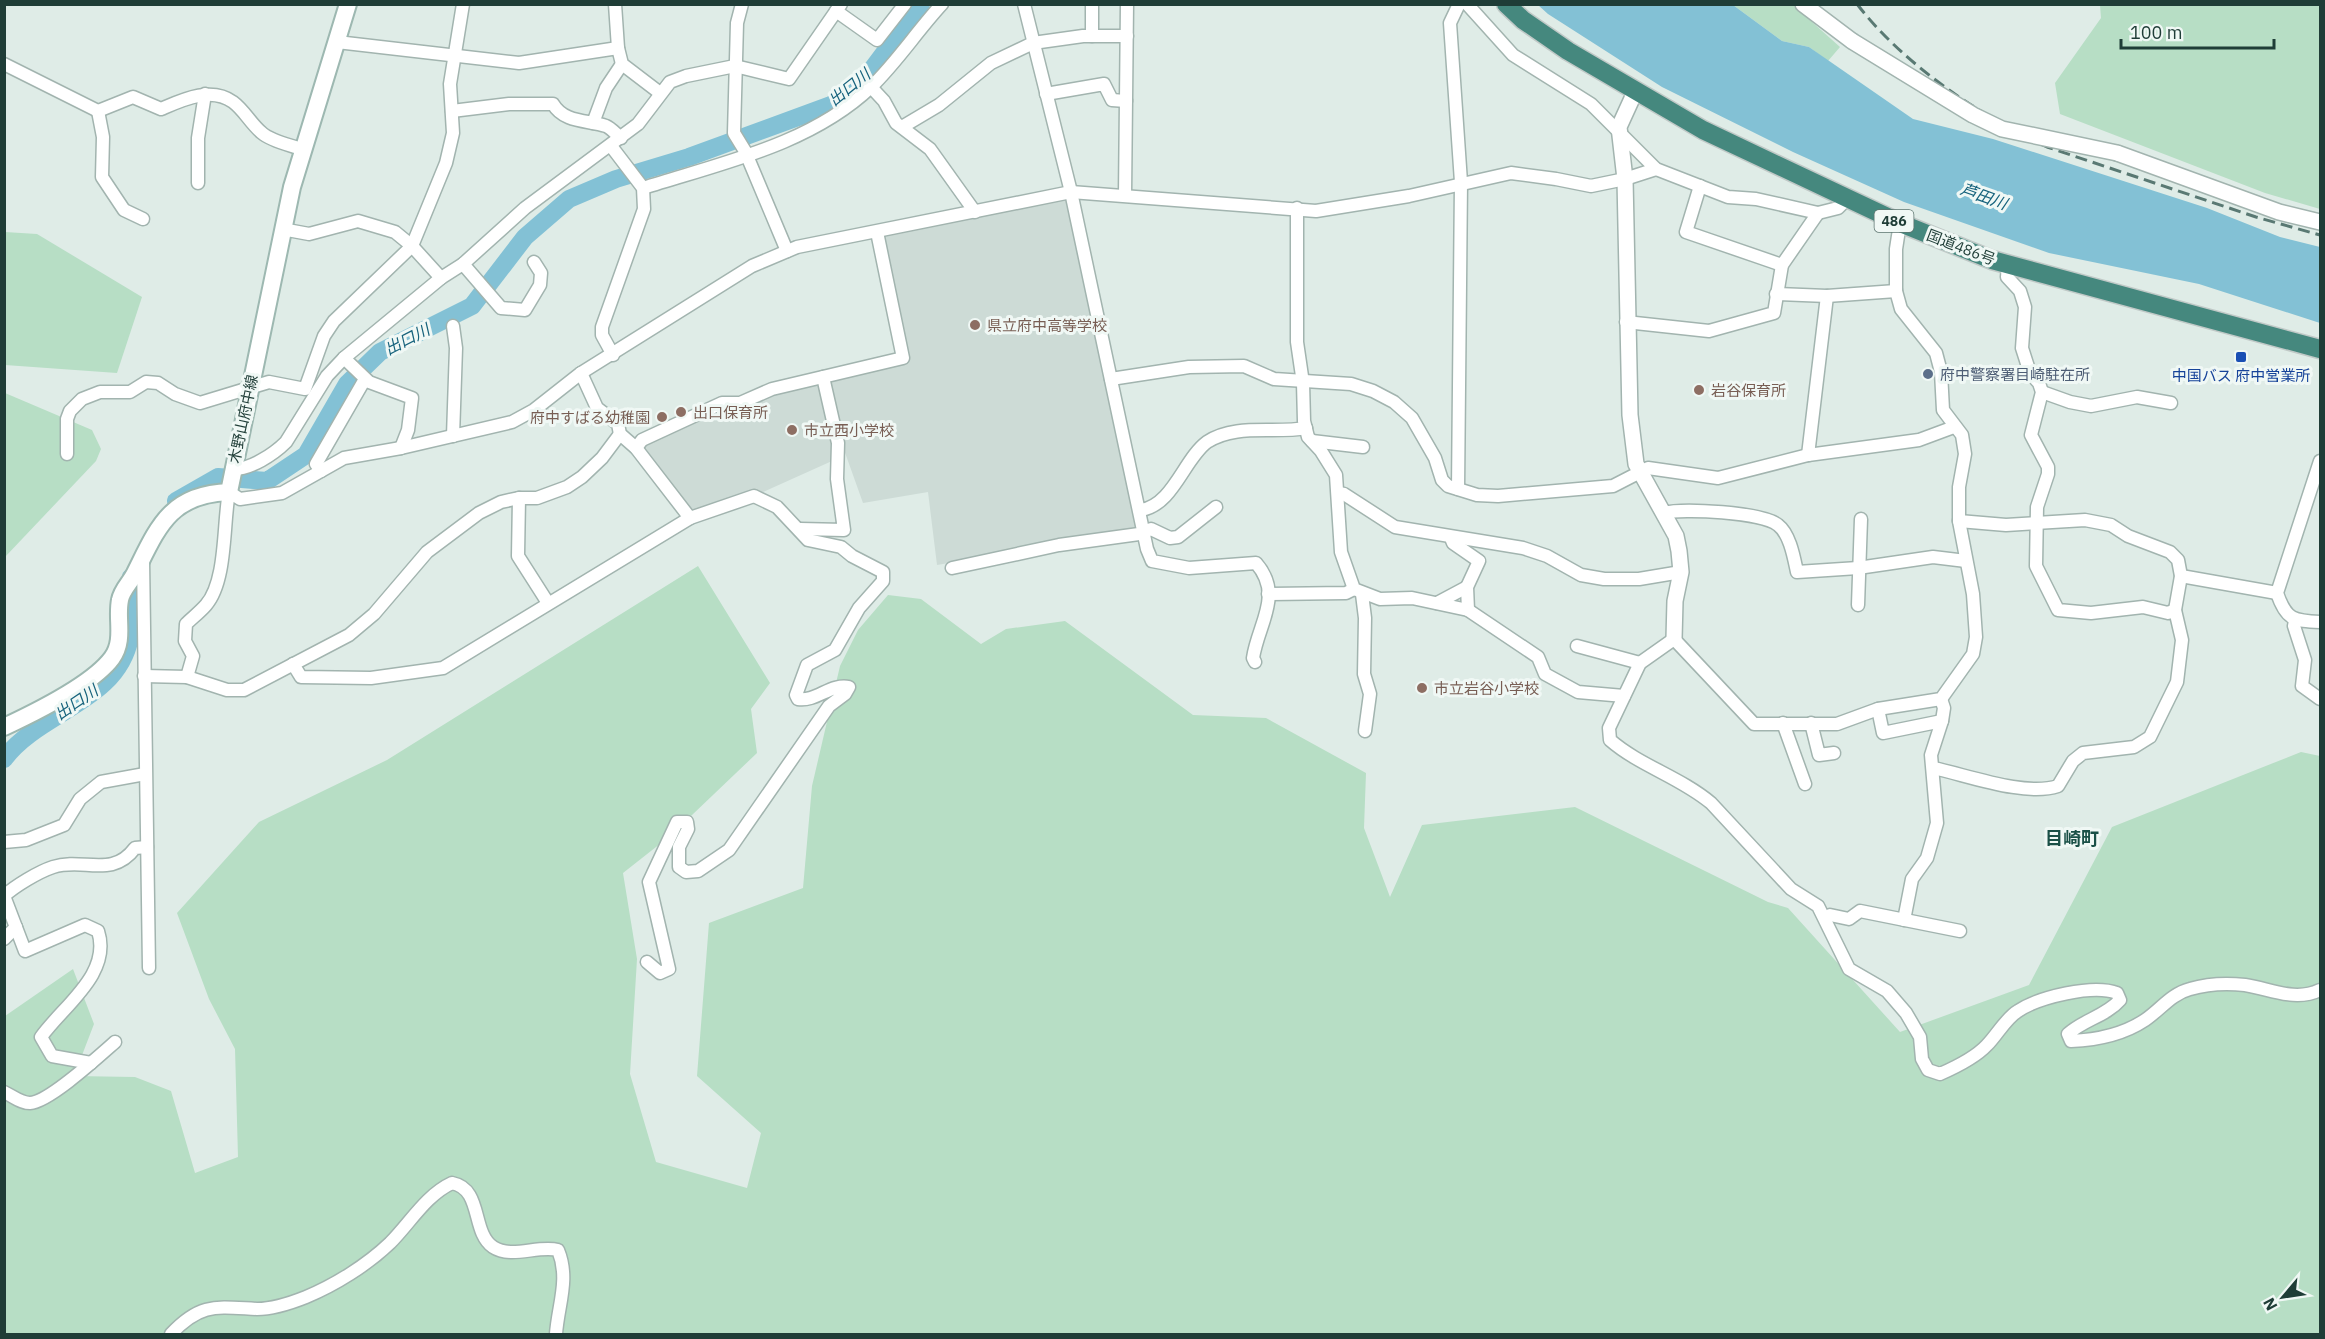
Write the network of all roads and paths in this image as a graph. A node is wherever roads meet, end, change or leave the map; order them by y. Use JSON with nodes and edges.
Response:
{"nodes":[{"id":1,"x":348,"y":4,"type":"edge"},
{"id":2,"x":463,"y":4,"type":"edge"},
{"id":3,"x":615,"y":4,"type":"edge"},
{"id":4,"x":742,"y":4,"type":"edge"},
{"id":5,"x":905,"y":4,"type":"edge"},
{"id":6,"x":942,"y":4,"type":"edge"},
{"id":7,"x":1024,"y":4,"type":"edge"},
{"id":8,"x":1092,"y":4,"type":"edge"},
{"id":9,"x":1127,"y":4,"type":"edge"},
{"id":10,"x":1459,"y":4,"type":"edge"},
{"id":11,"x":1467,"y":4,"type":"edge"},
{"id":12,"x":1506,"y":4,"type":"edge"},
{"id":13,"x":1803,"y":4,"type":"edge"},
{"id":14,"x":838,"y":8,"type":"edge"},
{"id":15,"x":1092,"y":36,"type":"junction"},
{"id":16,"x":1127,"y":36,"type":"junction"},
{"id":17,"x":337,"y":42,"type":"junction"},
{"id":18,"x":1033,"y":43,"type":"junction"},
{"id":19,"x":618,"y":48,"type":"junction"},
{"id":20,"x":455,"y":54,"type":"junction"},
{"id":21,"x":4,"y":64,"type":"edge"},
{"id":22,"x":622,"y":64,"type":"junction"},
{"id":23,"x":735,"y":66,"type":"junction"},
{"id":24,"x":871,"y":87,"type":"junction"},
{"id":25,"x":1635,"y":92,"type":"junction"},
{"id":26,"x":660,"y":93,"type":"junction"},
{"id":27,"x":205,"y":94,"type":"junction"},
{"id":28,"x":1046,"y":94,"type":"junction"},
{"id":29,"x":1126,"y":101,"type":"junction"},
{"id":30,"x":98,"y":111,"type":"junction"},
{"id":31,"x":452,"y":111,"type":"junction"},
{"id":32,"x":593,"y":123,"type":"junction"},
{"id":33,"x":902,"y":127,"type":"junction"},
{"id":34,"x":1619,"y":134,"type":"junction"},
{"id":35,"x":621,"y":138,"type":"junction"},
{"id":36,"x":610,"y":146,"type":"junction"},
{"id":37,"x":302,"y":149,"type":"junction"},
{"id":38,"x":746,"y":153,"type":"junction"},
{"id":39,"x":1656,"y":169,"type":"junction"},
{"id":40,"x":1625,"y":179,"type":"junction"},
{"id":41,"x":198,"y":183,"type":"dead end"},
{"id":42,"x":1461,"y":183,"type":"junction"},
{"id":43,"x":1700,"y":186,"type":"junction"},
{"id":44,"x":643,"y":188,"type":"junction"},
{"id":45,"x":1071,"y":192,"type":"junction"},
{"id":46,"x":1125,"y":195,"type":"junction"},
{"id":47,"x":1846,"y":200,"type":"junction"},
{"id":48,"x":1297,"y":208,"type":"junction"},
{"id":49,"x":975,"y":212,"type":"junction"},
{"id":50,"x":1818,"y":213,"type":"junction"},
{"id":51,"x":143,"y":219,"type":"dead end"},
{"id":52,"x":2320,"y":222,"type":"edge"},
{"id":53,"x":1900,"y":223,"type":"junction"},
{"id":54,"x":282,"y":229,"type":"junction"},
{"id":55,"x":877,"y":232,"type":"junction"},
{"id":56,"x":412,"y":246,"type":"junction"},
{"id":57,"x":786,"y":250,"type":"junction"},
{"id":58,"x":534,"y":262,"type":"dead end"},
{"id":59,"x":463,"y":264,"type":"junction"},
{"id":60,"x":1782,"y":265,"type":"junction"},
{"id":61,"x":2008,"y":265,"type":"junction"},
{"id":62,"x":441,"y":278,"type":"junction"},
{"id":63,"x":1896,"y":291,"type":"junction"},
{"id":64,"x":1776,"y":294,"type":"junction"},
{"id":65,"x":1827,"y":296,"type":"junction"},
{"id":66,"x":1626,"y":322,"type":"junction"},
{"id":67,"x":453,"y":326,"type":"dead end"},
{"id":68,"x":2320,"y":349,"type":"edge"},
{"id":69,"x":613,"y":355,"type":"junction"},
{"id":70,"x":347,"y":362,"type":"junction"},
{"id":71,"x":581,"y":373,"type":"junction"},
{"id":72,"x":823,"y":377,"type":"junction"},
{"id":73,"x":365,"y":379,"type":"junction"},
{"id":74,"x":1111,"y":379,"type":"junction"},
{"id":75,"x":1303,"y":382,"type":"junction"},
{"id":76,"x":250,"y":390,"type":"junction"},
{"id":77,"x":2042,"y":392,"type":"junction"},
{"id":78,"x":2171,"y":403,"type":"dead end"},
{"id":79,"x":1954,"y":427,"type":"junction"},
{"id":80,"x":1306,"y":428,"type":"junction"},
{"id":81,"x":620,"y":434,"type":"junction"},
{"id":82,"x":453,"y":436,"type":"junction"},
{"id":83,"x":1312,"y":441,"type":"junction"},
{"id":84,"x":1363,"y":447,"type":"dead end"},
{"id":85,"x":401,"y":448,"type":"junction"},
{"id":86,"x":636,"y":448,"type":"junction"},
{"id":87,"x":67,"y":453,"type":"dead end"},
{"id":88,"x":1808,"y":455,"type":"junction"},
{"id":89,"x":2320,"y":461,"type":"edge"},
{"id":90,"x":232,"y":469,"type":"junction"},
{"id":91,"x":1639,"y":470,"type":"junction"},
{"id":92,"x":321,"y":471,"type":"junction"},
{"id":93,"x":1458,"y":489,"type":"junction"},
{"id":94,"x":229,"y":490,"type":"junction"},
{"id":95,"x":1339,"y":494,"type":"junction"},
{"id":96,"x":519,"y":498,"type":"junction"},
{"id":97,"x":1216,"y":507,"type":"dead end"},
{"id":98,"x":1141,"y":510,"type":"junction"},
{"id":99,"x":1663,"y":513,"type":"junction"},
{"id":100,"x":690,"y":518,"type":"junction"},
{"id":101,"x":1861,"y":519,"type":"dead end"},
{"id":102,"x":1959,"y":521,"type":"junction"},
{"id":103,"x":2038,"y":522,"type":"junction"},
{"id":104,"x":800,"y":529,"type":"junction"},
{"id":105,"x":844,"y":530,"type":"junction"},
{"id":106,"x":1144,"y":530,"type":"junction"},
{"id":107,"x":1451,"y":538,"type":"junction"},
{"id":108,"x":841,"y":547,"type":"junction"},
{"id":109,"x":143,"y":556,"type":"junction"},
{"id":110,"x":1966,"y":561,"type":"junction"},
{"id":111,"x":952,"y":568,"type":"dead end"},
{"id":112,"x":1858,"y":568,"type":"junction"},
{"id":113,"x":1681,"y":572,"type":"junction"},
{"id":114,"x":2181,"y":576,"type":"junction"},
{"id":115,"x":1467,"y":587,"type":"junction"},
{"id":116,"x":1358,"y":591,"type":"junction"},
{"id":117,"x":2277,"y":593,"type":"junction"},
{"id":118,"x":1268,"y":594,"type":"junction"},
{"id":119,"x":548,"y":603,"type":"junction"},
{"id":120,"x":1437,"y":603,"type":"junction"},
{"id":121,"x":1858,"y":605,"type":"dead end"},
{"id":122,"x":1468,"y":610,"type":"junction"},
{"id":123,"x":2175,"y":610,"type":"junction"},
{"id":124,"x":2295,"y":621,"type":"junction"},
{"id":125,"x":2320,"y":622,"type":"edge"},
{"id":126,"x":1674,"y":639,"type":"junction"},
{"id":127,"x":1577,"y":645,"type":"dead end"},
{"id":128,"x":1255,"y":662,"type":"dead end"},
{"id":129,"x":1640,"y":663,"type":"junction"},
{"id":130,"x":293,"y":664,"type":"junction"},
{"id":131,"x":144,"y":676,"type":"junction"},
{"id":132,"x":187,"y":677,"type":"junction"},
{"id":133,"x":1624,"y":696,"type":"junction"},
{"id":134,"x":1941,"y":699,"type":"junction"},
{"id":135,"x":2320,"y":699,"type":"edge"},
{"id":136,"x":1878,"y":709,"type":"junction"},
{"id":137,"x":1942,"y":721,"type":"junction"},
{"id":138,"x":1783,"y":723,"type":"junction"},
{"id":139,"x":1811,"y":723,"type":"junction"},
{"id":140,"x":4,"y":727,"type":"edge"},
{"id":141,"x":1365,"y":731,"type":"dead end"},
{"id":142,"x":1834,"y":753,"type":"dead end"},
{"id":143,"x":1933,"y":768,"type":"junction"},
{"id":144,"x":146,"y":774,"type":"junction"},
{"id":145,"x":1804,"y":784,"type":"dead end"},
{"id":146,"x":4,"y":842,"type":"edge"},
{"id":147,"x":147,"y":847,"type":"junction"},
{"id":148,"x":1826,"y":920,"type":"junction"},
{"id":149,"x":1904,"y":920,"type":"junction"},
{"id":150,"x":16,"y":927,"type":"junction"},
{"id":151,"x":1960,"y":931,"type":"dead end"},
{"id":152,"x":4,"y":939,"type":"edge"},
{"id":153,"x":646,"y":962,"type":"dead end"},
{"id":154,"x":149,"y":968,"type":"dead end"},
{"id":155,"x":2320,"y":990,"type":"edge"},
{"id":156,"x":115,"y":1042,"type":"dead end"},
{"id":157,"x":91,"y":1063,"type":"junction"},
{"id":158,"x":4,"y":1092,"type":"edge"},
{"id":159,"x":171,"y":1335,"type":"edge"},
{"id":160,"x":556,"y":1335,"type":"edge"}],
"edges":[{"from":1,"to":17,"type":"main road","name":"木野山府中線"},
{"from":2,"to":20,"type":"street"},
{"from":3,"to":19,"type":"street"},
{"from":4,"to":23,"type":"street"},
{"from":5,"to":14,"type":"street"},
{"from":6,"to":24,"type":"street"},
{"from":7,"to":18,"type":"street"},
{"from":8,"to":15,"type":"street"},
{"from":9,"to":16,"type":"street"},
{"from":10,"to":42,"type":"street"},
{"from":11,"to":34,"type":"street"},
{"from":12,"to":25,"type":"highway","name":"国道486号","number":"486"},
{"from":13,"to":52,"type":"street","bridge":true},
{"from":14,"to":23,"type":"street"},
{"from":15,"to":16,"type":"street"},
{"from":15,"to":18,"type":"street"},
{"from":16,"to":29,"type":"street"},
{"from":17,"to":20,"type":"street"},
{"from":17,"to":37,"type":"main road","name":"木野山府中線"},
{"from":18,"to":28,"type":"street"},
{"from":18,"to":33,"type":"street"},
{"from":19,"to":20,"type":"street"},
{"from":19,"to":22,"type":"street"},
{"from":20,"to":31,"type":"street"},
{"from":21,"to":30,"type":"street"},
{"from":22,"to":26,"type":"street"},
{"from":22,"to":32,"type":"street"},
{"from":23,"to":26,"type":"street"},
{"from":23,"to":38,"type":"street"},
{"from":24,"to":33,"type":"street"},
{"from":24,"to":38,"type":"street"},
{"from":25,"to":34,"type":"street"},
{"from":25,"to":47,"type":"highway","name":"国道486号","number":"486"},
{"from":26,"to":35,"type":"street"},
{"from":27,"to":30,"type":"street"},
{"from":27,"to":37,"type":"street"},
{"from":27,"to":41,"type":"street"},
{"from":28,"to":29,"type":"street"},
{"from":28,"to":45,"type":"street"},
{"from":29,"to":46,"type":"street"},
{"from":30,"to":51,"type":"street"},
{"from":31,"to":32,"type":"street"},
{"from":31,"to":56,"type":"street"},
{"from":32,"to":35,"type":"street"},
{"from":33,"to":49,"type":"street"},
{"from":34,"to":39,"type":"street"},
{"from":34,"to":40,"type":"street"},
{"from":35,"to":36,"type":"street"},
{"from":36,"to":44,"type":"street"},
{"from":36,"to":59,"type":"street"},
{"from":37,"to":54,"type":"main road","name":"木野山府中線"},
{"from":38,"to":44,"type":"street"},
{"from":38,"to":57,"type":"street"},
{"from":39,"to":40,"type":"street"},
{"from":39,"to":43,"type":"street"},
{"from":40,"to":42,"type":"street"},
{"from":40,"to":66,"type":"street"},
{"from":42,"to":48,"type":"street"},
{"from":42,"to":93,"type":"street"},
{"from":43,"to":50,"type":"street"},
{"from":43,"to":60,"type":"street"},
{"from":44,"to":69,"type":"street"},
{"from":45,"to":46,"type":"street"},
{"from":45,"to":49,"type":"street"},
{"from":45,"to":74,"type":"street"},
{"from":46,"to":48,"type":"street"},
{"from":47,"to":50,"type":"street"},
{"from":47,"to":53,"type":"highway","name":"国道486号","number":"486"},
{"from":48,"to":75,"type":"street"},
{"from":49,"to":55,"type":"street"},
{"from":50,"to":60,"type":"street"},
{"from":53,"to":61,"type":"highway","name":"国道486号","number":"486"},
{"from":53,"to":63,"type":"street"},
{"from":54,"to":56,"type":"street"},
{"from":54,"to":76,"type":"main road","name":"木野山府中線"},
{"from":55,"to":57,"type":"street"},
{"from":55,"to":72,"type":"street"},
{"from":56,"to":62,"type":"street"},
{"from":56,"to":76,"type":"street"},
{"from":57,"to":69,"type":"street"},
{"from":58,"to":59,"type":"street"},
{"from":59,"to":62,"type":"street"},
{"from":60,"to":64,"type":"street"},
{"from":61,"to":68,"type":"highway","name":"国道486号","number":"486"},
{"from":61,"to":77,"type":"street"},
{"from":62,"to":70,"type":"street"},
{"from":63,"to":65,"type":"street"},
{"from":63,"to":79,"type":"street"},
{"from":64,"to":65,"type":"street"},
{"from":64,"to":66,"type":"street"},
{"from":65,"to":88,"type":"street"},
{"from":66,"to":91,"type":"street"},
{"from":67,"to":82,"type":"street"},
{"from":69,"to":71,"type":"street"},
{"from":70,"to":73,"type":"street"},
{"from":70,"to":90,"type":"street"},
{"from":71,"to":81,"type":"street"},
{"from":71,"to":82,"type":"street"},
{"from":72,"to":86,"type":"street"},
{"from":72,"to":105,"type":"street"},
{"from":73,"to":85,"type":"street"},
{"from":73,"to":92,"type":"street"},
{"from":74,"to":75,"type":"street"},
{"from":74,"to":98,"type":"street"},
{"from":75,"to":80,"type":"street"},
{"from":75,"to":93,"type":"street"},
{"from":76,"to":87,"type":"street"},
{"from":76,"to":90,"type":"main road","name":"木野山府中線"},
{"from":77,"to":78,"type":"street"},
{"from":77,"to":103,"type":"street"},
{"from":79,"to":88,"type":"street"},
{"from":79,"to":102,"type":"street"},
{"from":80,"to":83,"type":"street"},
{"from":80,"to":98,"type":"street"},
{"from":81,"to":86,"type":"street"},
{"from":81,"to":96,"type":"street"},
{"from":82,"to":85,"type":"street"},
{"from":83,"to":84,"type":"street"},
{"from":83,"to":95,"type":"street"},
{"from":85,"to":92,"type":"street"},
{"from":86,"to":100,"type":"street"},
{"from":88,"to":91,"type":"street"},
{"from":89,"to":117,"type":"street"},
{"from":90,"to":94,"type":"main road","name":"木野山府中線"},
{"from":91,"to":93,"type":"street"},
{"from":91,"to":99,"type":"street"},
{"from":92,"to":94,"type":"street"},
{"from":94,"to":109,"type":"main road"},
{"from":94,"to":132,"type":"street"},
{"from":95,"to":107,"type":"street"},
{"from":95,"to":116,"type":"street"},
{"from":96,"to":119,"type":"street"},
{"from":96,"to":130,"type":"street"},
{"from":97,"to":106,"type":"street"},
{"from":98,"to":106,"type":"street"},
{"from":99,"to":112,"type":"street"},
{"from":99,"to":113,"type":"street"},
{"from":100,"to":104,"type":"street"},
{"from":100,"to":119,"type":"street"},
{"from":101,"to":112,"type":"street"},
{"from":102,"to":103,"type":"street"},
{"from":102,"to":110,"type":"street"},
{"from":103,"to":114,"type":"street"},
{"from":103,"to":123,"type":"street"},
{"from":104,"to":105,"type":"street"},
{"from":104,"to":108,"type":"street"},
{"from":105,"to":108,"type":"street"},
{"from":106,"to":111,"type":"street"},
{"from":106,"to":118,"type":"street"},
{"from":107,"to":113,"type":"street"},
{"from":107,"to":115,"type":"street"},
{"from":108,"to":153,"type":"street"},
{"from":109,"to":131,"type":"street"},
{"from":109,"to":140,"type":"main road"},
{"from":110,"to":112,"type":"street"},
{"from":110,"to":134,"type":"street"},
{"from":112,"to":121,"type":"street"},
{"from":113,"to":126,"type":"street"},
{"from":114,"to":117,"type":"street"},
{"from":114,"to":123,"type":"street"},
{"from":115,"to":120,"type":"street"},
{"from":115,"to":122,"type":"street"},
{"from":116,"to":118,"type":"street"},
{"from":116,"to":120,"type":"street"},
{"from":116,"to":141,"type":"street"},
{"from":117,"to":124,"type":"street"},
{"from":118,"to":128,"type":"street"},
{"from":119,"to":130,"type":"street"},
{"from":120,"to":122,"type":"street"},
{"from":122,"to":133,"type":"street"},
{"from":123,"to":143,"type":"street"},
{"from":124,"to":125,"type":"street"},
{"from":124,"to":135,"type":"street"},
{"from":126,"to":129,"type":"street"},
{"from":126,"to":138,"type":"street"},
{"from":127,"to":129,"type":"street"},
{"from":129,"to":133,"type":"street"},
{"from":130,"to":132,"type":"street"},
{"from":131,"to":132,"type":"street"},
{"from":131,"to":144,"type":"street"},
{"from":133,"to":148,"type":"street"},
{"from":134,"to":136,"type":"street"},
{"from":134,"to":137,"type":"street"},
{"from":136,"to":137,"type":"street"},
{"from":136,"to":139,"type":"street"},
{"from":137,"to":143,"type":"street"},
{"from":138,"to":139,"type":"street"},
{"from":138,"to":145,"type":"street"},
{"from":139,"to":142,"type":"street"},
{"from":143,"to":149,"type":"street"},
{"from":144,"to":146,"type":"street"},
{"from":144,"to":147,"type":"street"},
{"from":147,"to":150,"type":"street"},
{"from":147,"to":154,"type":"street"},
{"from":148,"to":149,"type":"street"},
{"from":148,"to":155,"type":"street"},
{"from":149,"to":151,"type":"street"},
{"from":150,"to":152,"type":"street"},
{"from":150,"to":157,"type":"street"},
{"from":156,"to":157,"type":"street"},
{"from":157,"to":158,"type":"street"},
{"from":159,"to":160,"type":"street"}]}
